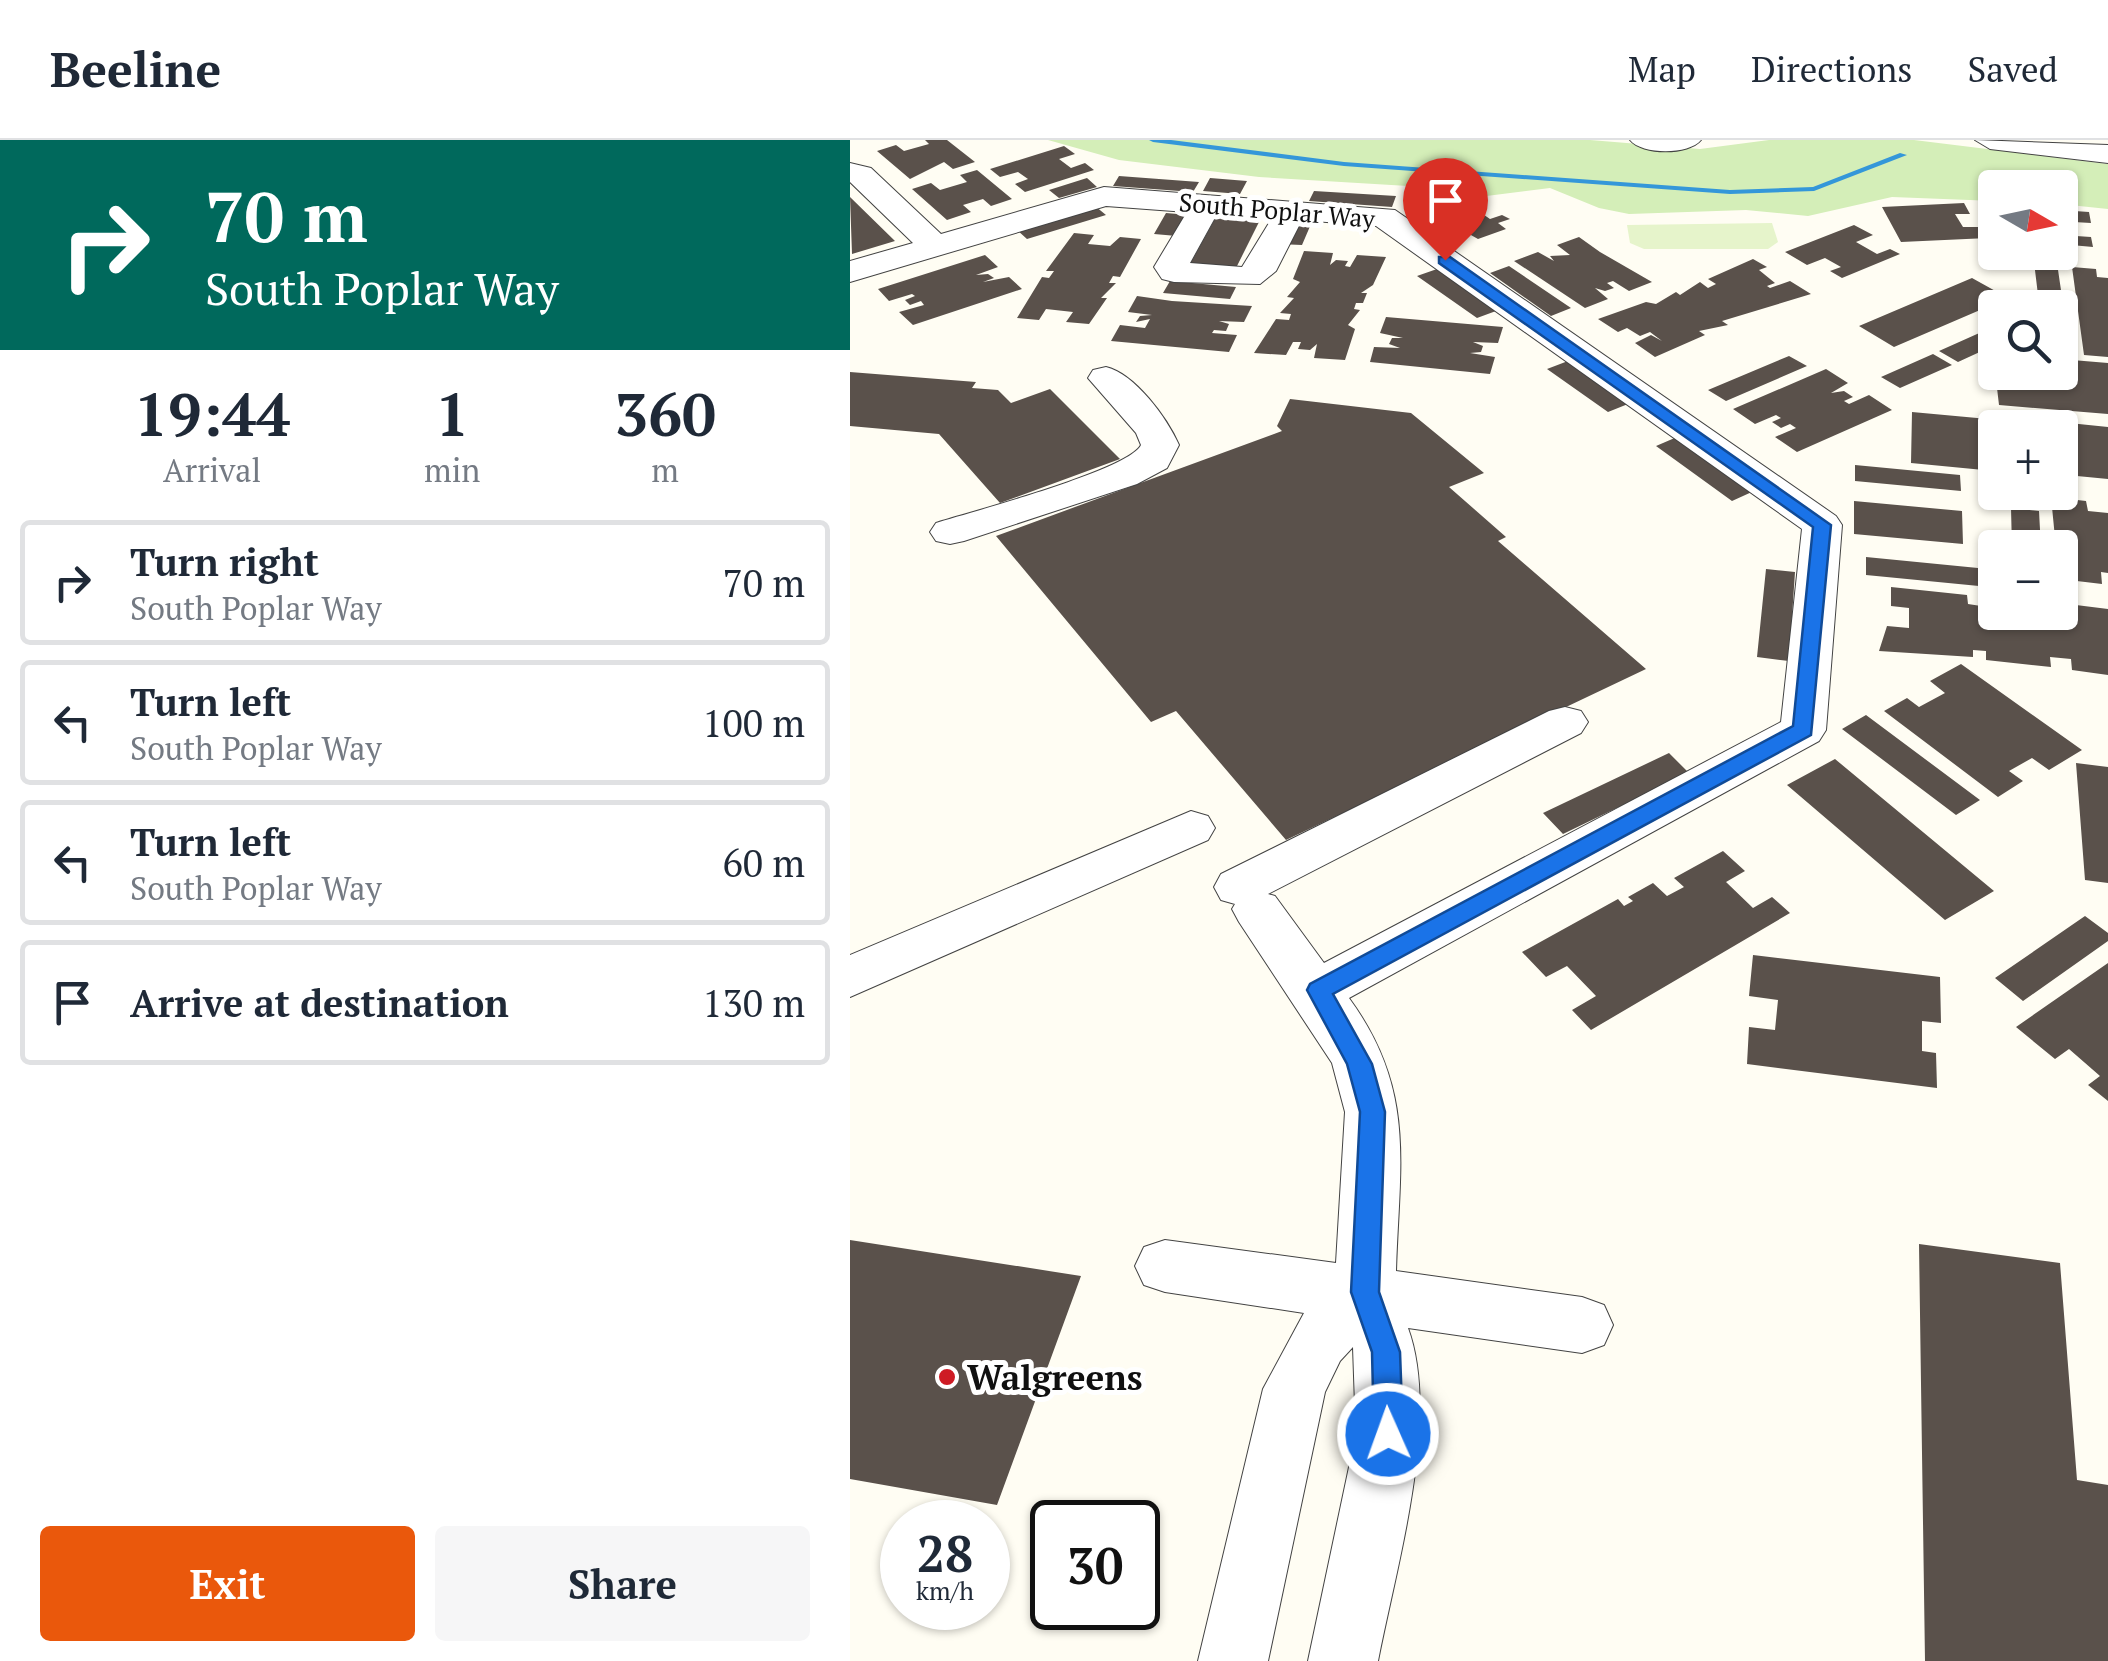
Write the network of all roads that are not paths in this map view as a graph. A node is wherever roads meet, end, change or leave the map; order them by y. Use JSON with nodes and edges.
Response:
{"nodes":[{"id":1,"x":1645,"y":140,"type":"edge"},
{"id":2,"x":1686,"y":140,"type":"edge"},
{"id":3,"x":1990,"y":140,"type":"edge"},
{"id":4,"x":2108,"y":154,"type":"edge"},
{"id":5,"x":850,"y":172,"type":"edge"},
{"id":6,"x":1207,"y":204,"type":"junction"},
{"id":7,"x":1292,"y":210,"type":"junction"},
{"id":8,"x":935,"y":246,"type":"junction"},
{"id":9,"x":854,"y":266,"type":"edge"},
{"id":10,"x":1106,"y":378,"type":"dead end"},
{"id":11,"x":950,"y":532,"type":"dead end"},
{"id":12,"x":1565,"y":722,"type":"dead end"},
{"id":13,"x":1191,"y":828,"type":"dead end"},
{"id":14,"x":850,"y":978,"type":"edge"},
{"id":15,"x":1318,"y":990,"type":"junction"},
{"id":16,"x":1165,"y":1266,"type":"dead end"},
{"id":17,"x":1365,"y":1292,"type":"junction"},
{"id":18,"x":1582,"y":1326,"type":"dead end"},
{"id":19,"x":1233,"y":1661,"type":"edge"},
{"id":20,"x":1342,"y":1661,"type":"edge"}],
"edges":[{"from":1,"to":2,"type":"street"},
{"from":3,"to":4,"type":"street"},
{"from":5,"to":8,"type":"street"},
{"from":6,"to":7,"type":"street","name":"South Poplar Way"},
{"from":6,"to":7,"type":"street"},
{"from":6,"to":8,"type":"street","name":"South Poplar Way"},
{"from":7,"to":15,"type":"street","name":"South Poplar Way"},
{"from":8,"to":9,"type":"street","name":"South Poplar Way"},
{"from":10,"to":11,"type":"street"},
{"from":12,"to":15,"type":"street"},
{"from":13,"to":14,"type":"street"},
{"from":15,"to":17,"type":"street"},
{"from":16,"to":17,"type":"street"},
{"from":17,"to":18,"type":"street"},
{"from":17,"to":19,"type":"street"},
{"from":17,"to":20,"type":"street"}]}
